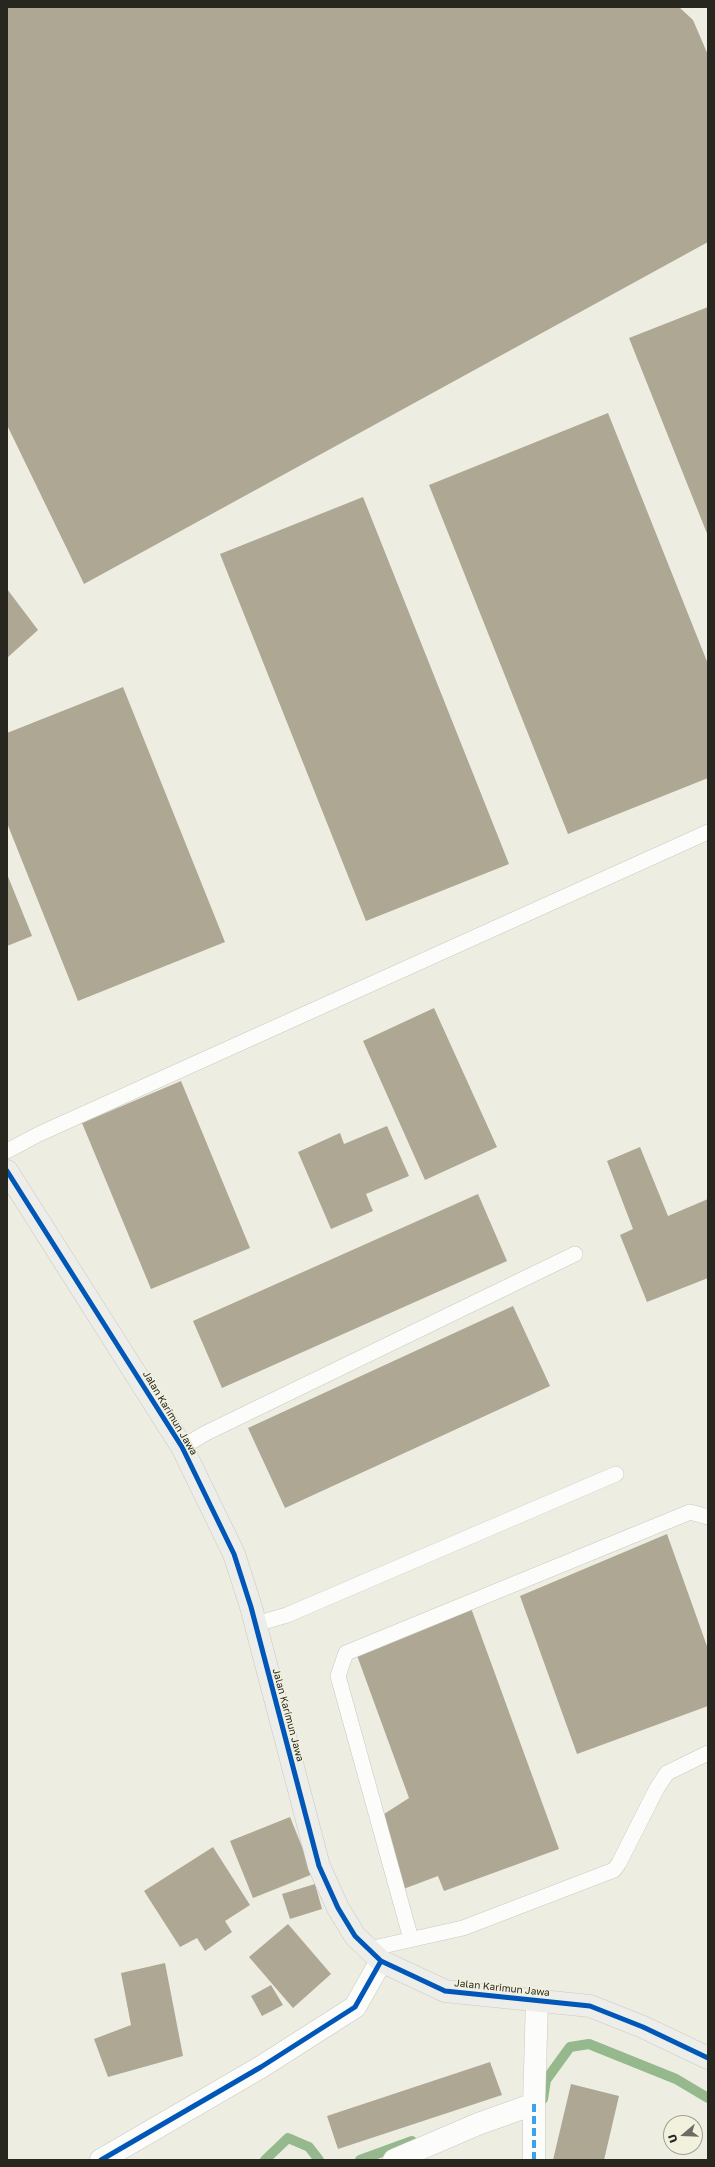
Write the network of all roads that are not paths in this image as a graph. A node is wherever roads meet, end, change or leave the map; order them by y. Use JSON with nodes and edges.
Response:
{"nodes":[{"id":1,"x":708,"y":832,"type":"edge"},
{"id":2,"x":7,"y":1151,"type":"edge"},
{"id":3,"x":7,"y":1171,"type":"edge"},
{"id":4,"x":575,"y":1254,"type":"dead end"},
{"id":5,"x":182,"y":1447,"type":"junction"},
{"id":6,"x":616,"y":1474,"type":"dead end"},
{"id":7,"x":708,"y":1517,"type":"edge"},
{"id":8,"x":256,"y":1624,"type":"junction"},
{"id":9,"x":708,"y":1753,"type":"edge"},
{"id":10,"x":411,"y":1939,"type":"junction"},
{"id":11,"x":375,"y":1955,"type":"junction"},
{"id":12,"x":538,"y":2000,"type":"junction"},
{"id":13,"x":708,"y":2058,"type":"edge"},
{"id":14,"x":534,"y":2104,"type":"junction"},
{"id":15,"x":102,"y":2160,"type":"edge"},
{"id":16,"x":394,"y":2160,"type":"edge"},
{"id":17,"x":534,"y":2160,"type":"edge"}],
"edges":[{"from":1,"to":2,"type":"lane"},
{"from":3,"to":5,"type":"street","name":"Jalan Karimun Jawa"},
{"from":4,"to":5,"type":"lane"},
{"from":5,"to":8,"type":"street","name":"Jalan Karimun Jawa"},
{"from":6,"to":8,"type":"lane"},
{"from":7,"to":10,"type":"lane"},
{"from":8,"to":11,"type":"street","name":"Jalan Karimun Jawa"},
{"from":9,"to":10,"type":"lane"},
{"from":10,"to":11,"type":"lane"},
{"from":11,"to":12,"type":"street","name":"Jalan Karimun Jawa"},
{"from":11,"to":15,"type":"street"},
{"from":12,"to":13,"type":"street","name":"Jalan Karimun Jawa"},
{"from":12,"to":14,"type":"street"},
{"from":14,"to":16,"type":"street"},
{"from":14,"to":17,"type":"street"}]}
